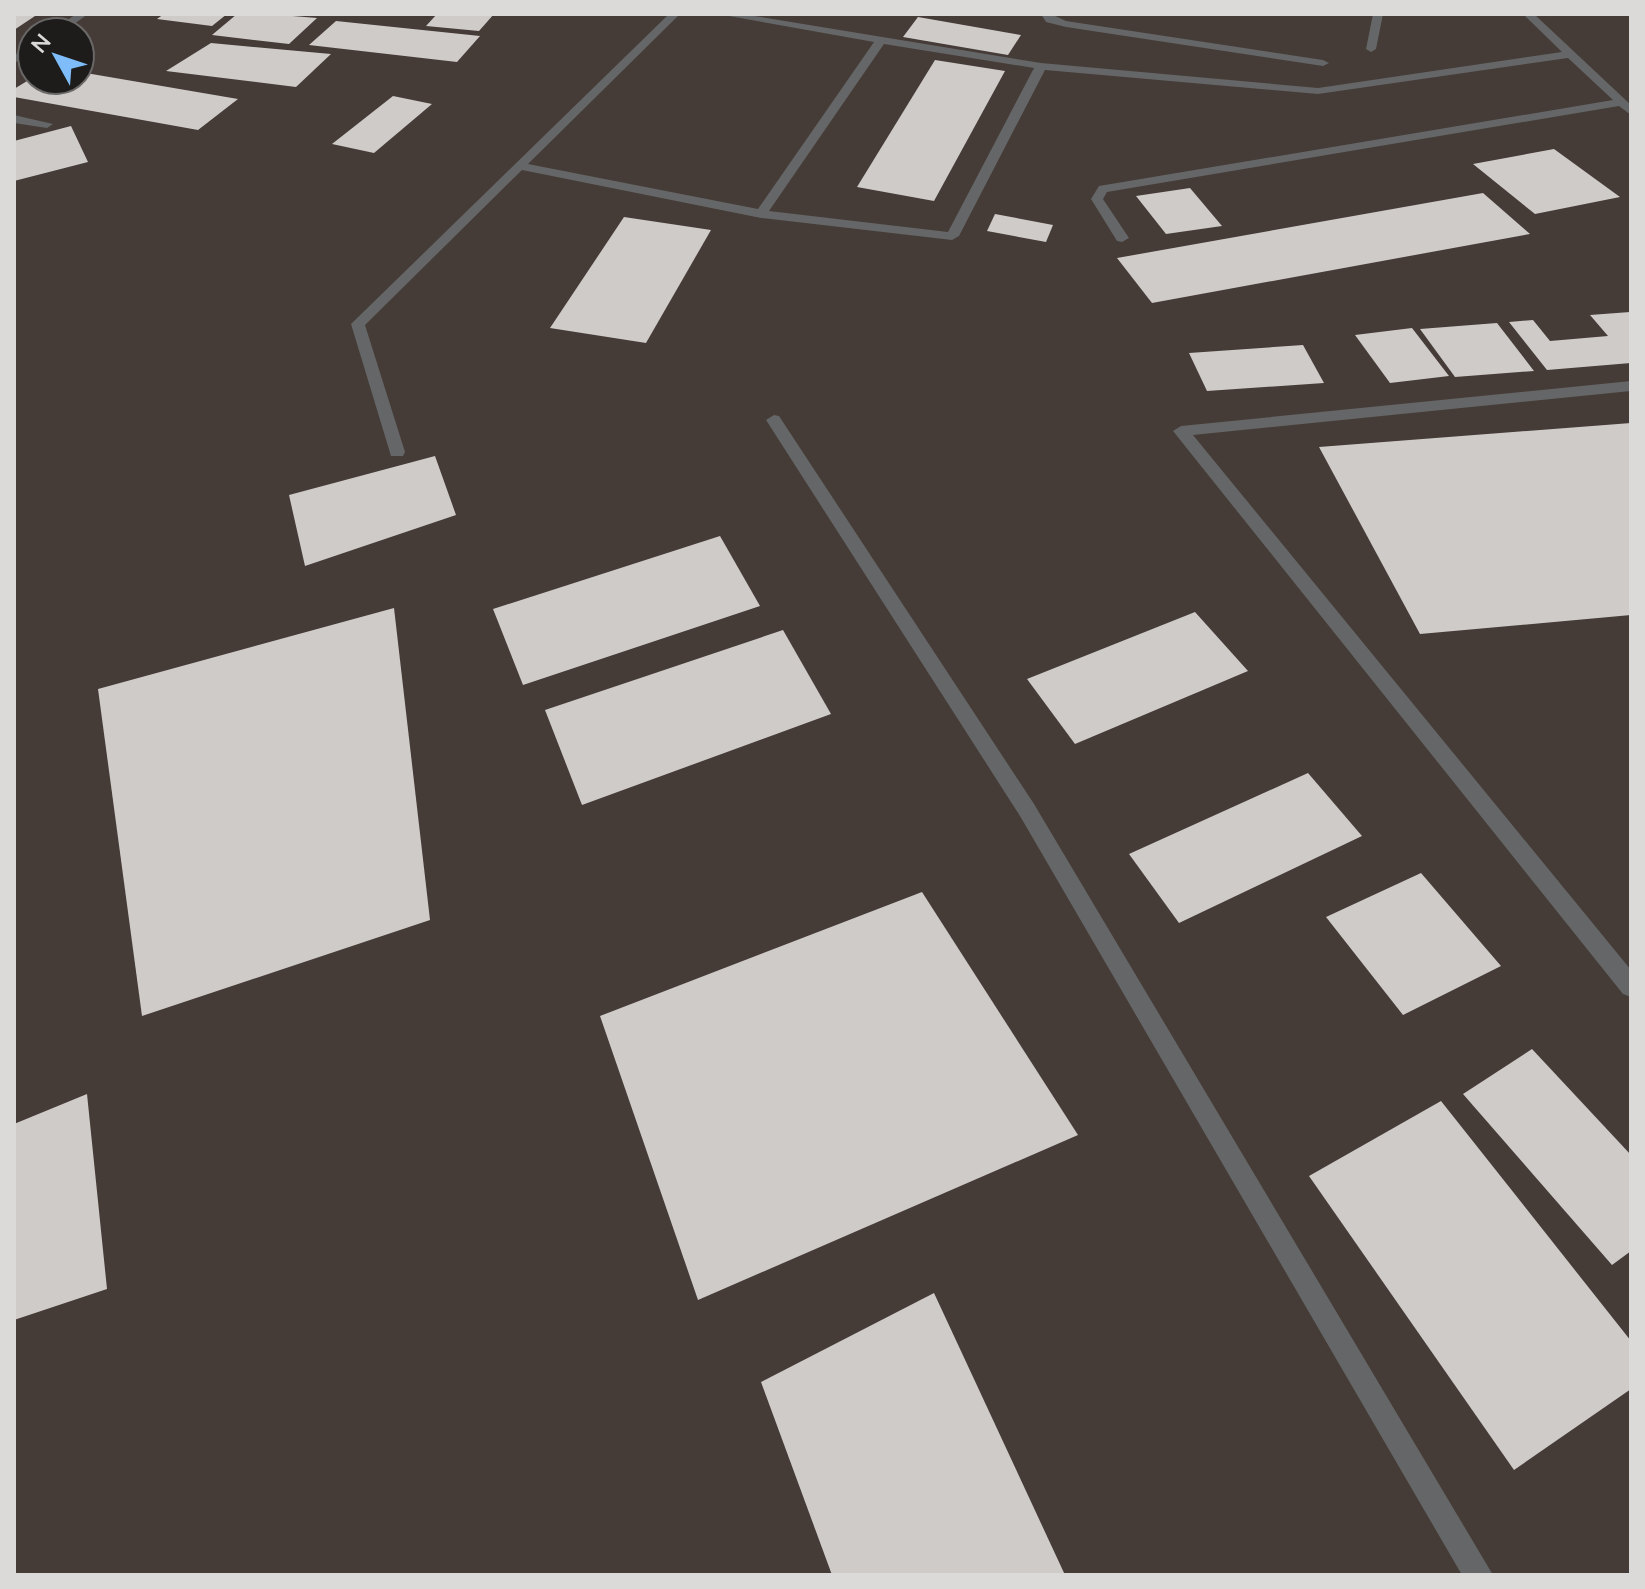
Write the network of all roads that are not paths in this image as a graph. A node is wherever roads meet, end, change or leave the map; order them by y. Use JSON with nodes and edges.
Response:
{"nodes":[{"id":1,"x":675,"y":14,"type":"edge"},
{"id":2,"x":723,"y":14,"type":"edge"},
{"id":3,"x":1046,"y":14,"type":"edge"},
{"id":4,"x":1378,"y":14,"type":"edge"},
{"id":5,"x":1528,"y":14,"type":"edge"},
{"id":6,"x":882,"y":39,"type":"junction"},
{"id":7,"x":1371,"y":49,"type":"dead end"},
{"id":8,"x":1571,"y":54,"type":"junction"},
{"id":9,"x":1323,"y":63,"type":"dead end"},
{"id":10,"x":1041,"y":66,"type":"junction"},
{"id":11,"x":1626,"y":106,"type":"edge"},
{"id":12,"x":14,"y":119,"type":"edge"},
{"id":13,"x":47,"y":124,"type":"dead end"},
{"id":14,"x":519,"y":166,"type":"junction"},
{"id":15,"x":761,"y":214,"type":"junction"},
{"id":16,"x":1122,"y":238,"type":"dead end"},
{"id":17,"x":1631,"y":386,"type":"edge"},
{"id":18,"x":774,"y":420,"type":"dead end"},
{"id":19,"x":397,"y":452,"type":"dead end"},
{"id":20,"x":1631,"y":987,"type":"edge"},
{"id":21,"x":1478,"y":1575,"type":"edge"}],
"edges":[{"from":1,"to":14,"type":"street"},
{"from":2,"to":6,"type":"street"},
{"from":3,"to":9,"type":"street"},
{"from":4,"to":7,"type":"street"},
{"from":5,"to":8,"type":"street"},
{"from":6,"to":10,"type":"street"},
{"from":6,"to":15,"type":"street"},
{"from":8,"to":10,"type":"street"},
{"from":8,"to":11,"type":"street"},
{"from":10,"to":15,"type":"street"},
{"from":11,"to":16,"type":"street"},
{"from":12,"to":13,"type":"street"},
{"from":14,"to":15,"type":"street"},
{"from":14,"to":19,"type":"street"},
{"from":17,"to":20,"type":"street"},
{"from":18,"to":21,"type":"street"}]}
